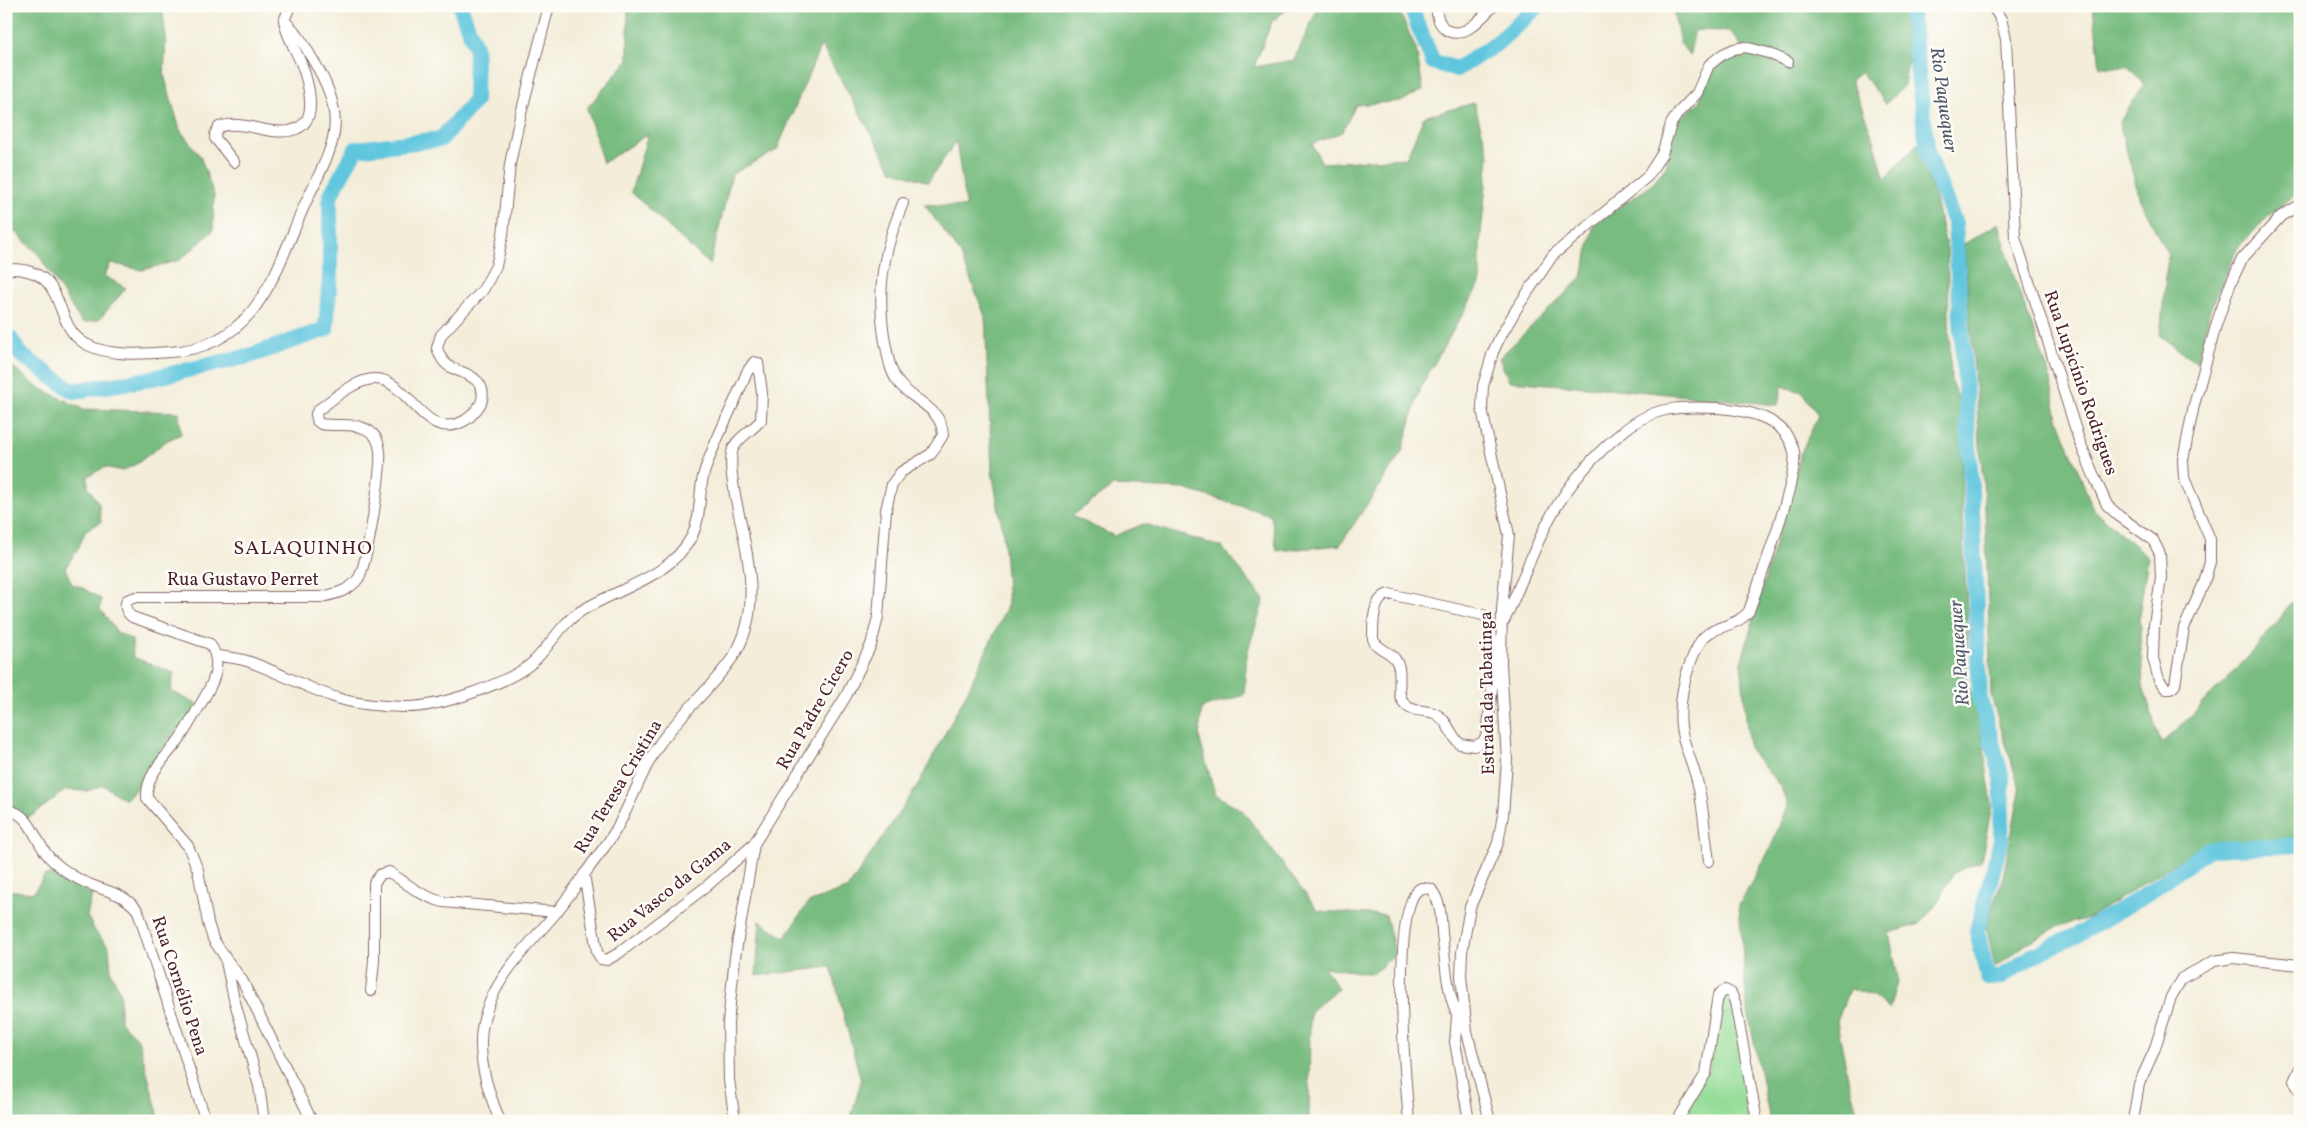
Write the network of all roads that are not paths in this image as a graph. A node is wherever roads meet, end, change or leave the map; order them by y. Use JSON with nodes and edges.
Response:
{"nodes":[{"id":1,"x":290,"y":6,"type":"edge"},
{"id":2,"x":549,"y":6,"type":"edge"},
{"id":3,"x":1437,"y":6,"type":"edge"},
{"id":4,"x":1492,"y":6,"type":"edge"},
{"id":5,"x":1992,"y":6,"type":"edge"},
{"id":6,"x":284,"y":21,"type":"junction"},
{"id":7,"x":1788,"y":62,"type":"dead end"},
{"id":8,"x":234,"y":162,"type":"dead end"},
{"id":9,"x":903,"y":203,"type":"dead end"},
{"id":10,"x":2300,"y":205,"type":"edge"},
{"id":11,"x":6,"y":269,"type":"edge"},
{"id":12,"x":1502,"y":626,"type":"junction"},
{"id":13,"x":217,"y":656,"type":"junction"},
{"id":14,"x":1498,"y":660,"type":"junction"},
{"id":15,"x":6,"y":810,"type":"edge"},
{"id":16,"x":754,"y":844,"type":"junction"},
{"id":17,"x":1709,"y":861,"type":"dead end"},
{"id":18,"x":584,"y":874,"type":"junction"},
{"id":19,"x":557,"y":912,"type":"junction"},
{"id":20,"x":225,"y":957,"type":"junction"},
{"id":21,"x":2300,"y":965,"type":"edge"},
{"id":22,"x":371,"y":991,"type":"dead end"},
{"id":23,"x":1457,"y":1017,"type":"junction"},
{"id":24,"x":1467,"y":1032,"type":"junction"},
{"id":25,"x":2300,"y":1068,"type":"edge"},
{"id":26,"x":2300,"y":1091,"type":"edge"},
{"id":27,"x":206,"y":1121,"type":"edge"},
{"id":28,"x":264,"y":1121,"type":"edge"},
{"id":29,"x":312,"y":1121,"type":"edge"},
{"id":30,"x":500,"y":1121,"type":"edge"},
{"id":31,"x":735,"y":1121,"type":"edge"},
{"id":32,"x":1409,"y":1121,"type":"edge"},
{"id":33,"x":1468,"y":1121,"type":"edge"},
{"id":34,"x":1490,"y":1121,"type":"edge"},
{"id":35,"x":1677,"y":1121,"type":"edge"},
{"id":36,"x":1757,"y":1121,"type":"edge"},
{"id":37,"x":2133,"y":1121,"type":"edge"}],
"edges":[{"from":1,"to":6,"type":"street"},
{"from":2,"to":13,"type":"street","name":"Rua Gustavo Perret"},
{"from":3,"to":4,"type":"street"},
{"from":5,"to":10,"type":"street","name":"Rua Lupicínio Rodrigues"},
{"from":6,"to":8,"type":"street"},
{"from":6,"to":11,"type":"street"},
{"from":7,"to":12,"type":"street","name":"Estrada da Tabatinga"},
{"from":9,"to":16,"type":"street","name":"Rua Padre Cicero"},
{"from":12,"to":14,"type":"street","name":"Estrada da Tabatinga"},
{"from":12,"to":17,"type":"street"},
{"from":13,"to":18,"type":"street","name":"Rua Teresa Cristina"},
{"from":13,"to":20,"type":"street"},
{"from":14,"to":14,"type":"street"},
{"from":14,"to":24,"type":"street","name":"Estrada da Tabatinga"},
{"from":15,"to":27,"type":"street","name":"Rua Cornélio Pena"},
{"from":16,"to":18,"type":"street","name":"Rua Vasco da Gama"},
{"from":16,"to":31,"type":"street","name":"Rua Padre Cicero"},
{"from":18,"to":19,"type":"street","name":"Rua Teresa Cristina"},
{"from":19,"to":22,"type":"street"},
{"from":19,"to":30,"type":"street","name":"Rua Teresa Cristina"},
{"from":20,"to":28,"type":"street"},
{"from":20,"to":29,"type":"street"},
{"from":21,"to":37,"type":"street"},
{"from":23,"to":24,"type":"street"},
{"from":23,"to":32,"type":"street"},
{"from":23,"to":33,"type":"street"},
{"from":24,"to":34,"type":"street","name":"Estrada da Tabatinga"},
{"from":25,"to":26,"type":"street"},
{"from":35,"to":36,"type":"street"}]}
